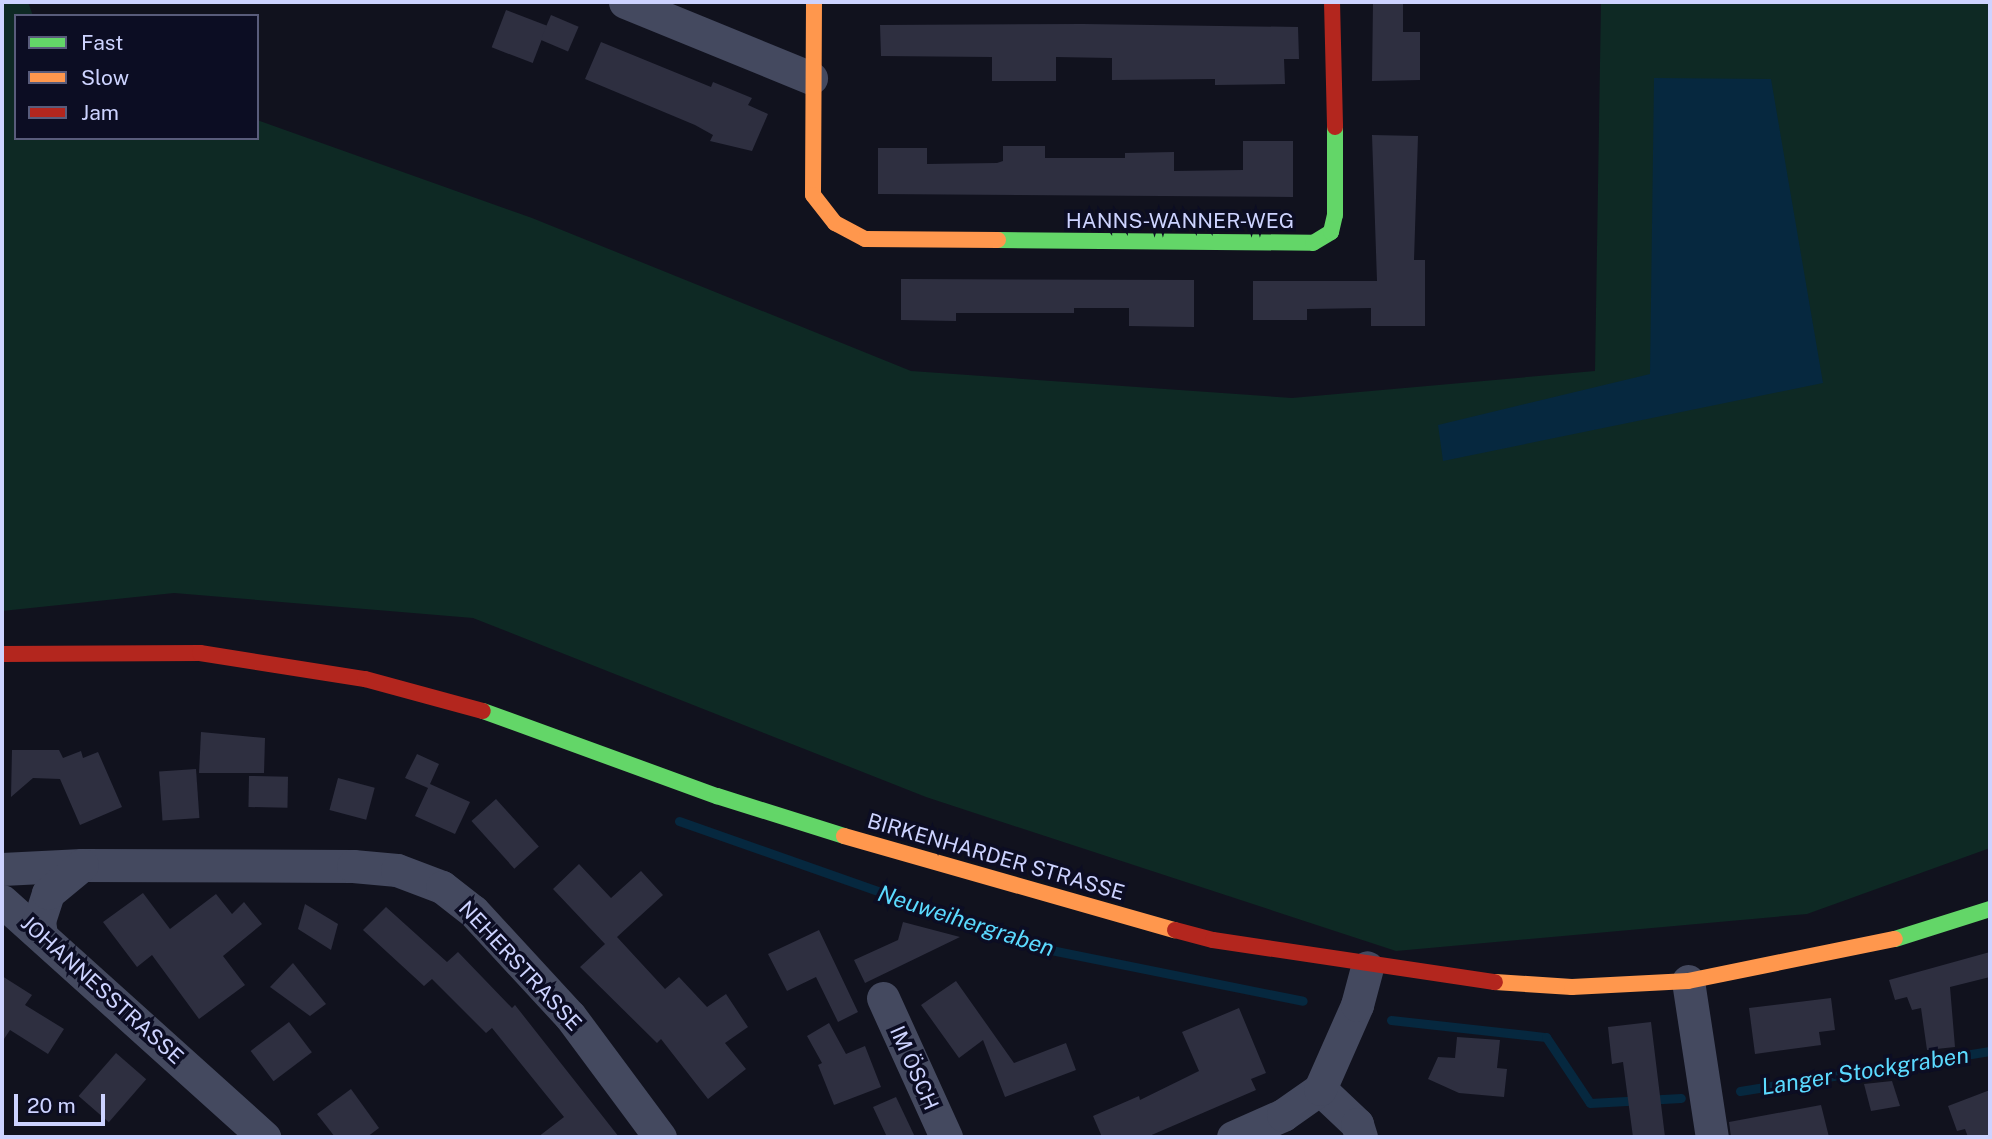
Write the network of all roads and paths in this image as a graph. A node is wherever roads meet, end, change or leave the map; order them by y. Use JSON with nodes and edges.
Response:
{"nodes":[{"id":1,"x":625,"y":2,"type":"edge"},
{"id":2,"x":814,"y":2,"type":"edge"},
{"id":3,"x":1332,"y":2,"type":"edge"},
{"id":4,"x":811,"y":78,"type":"junction"},
{"id":5,"x":2,"y":654,"type":"edge"},
{"id":6,"x":82,"y":865,"type":"junction"},
{"id":7,"x":2,"y":870,"type":"edge"},
{"id":8,"x":2,"y":901,"type":"edge"},
{"id":9,"x":1990,"y":909,"type":"edge"},
{"id":10,"x":41,"y":935,"type":"junction"},
{"id":11,"x":1367,"y":967,"type":"junction"},
{"id":12,"x":1688,"y":981,"type":"junction"},
{"id":13,"x":883,"y":999,"type":"dead end"},
{"id":14,"x":1320,"y":1089,"type":"junction"},
{"id":15,"x":264,"y":1137,"type":"edge"},
{"id":16,"x":660,"y":1137,"type":"edge"},
{"id":17,"x":946,"y":1137,"type":"edge"},
{"id":18,"x":1233,"y":1137,"type":"edge"},
{"id":19,"x":1361,"y":1137,"type":"edge"},
{"id":20,"x":1712,"y":1137,"type":"edge"}],
"edges":[{"from":1,"to":4,"type":"street"},
{"from":2,"to":4,"type":"street"},
{"from":3,"to":4,"type":"street","name":"HANNS-WANNER-WEG"},
{"from":5,"to":11,"type":"street","name":"BIRKENHARDER STRASSE"},
{"from":6,"to":7,"type":"street","name":"NEHERSTRASSE"},
{"from":6,"to":10,"type":"street"},
{"from":6,"to":16,"type":"street","name":"NEHERSTRASSE"},
{"from":8,"to":10,"type":"street","name":"JOHANNESSTRASSE"},
{"from":9,"to":12,"type":"street","name":"BIRKENHARDER STRASSE"},
{"from":10,"to":15,"type":"street","name":"JOHANNESSTRASSE"},
{"from":11,"to":12,"type":"street","name":"BIRKENHARDER STRASSE"},
{"from":11,"to":14,"type":"street"},
{"from":12,"to":20,"type":"street"},
{"from":13,"to":17,"type":"street","name":"IM ÖSCH"},
{"from":14,"to":18,"type":"street"},
{"from":14,"to":19,"type":"street"}]}
